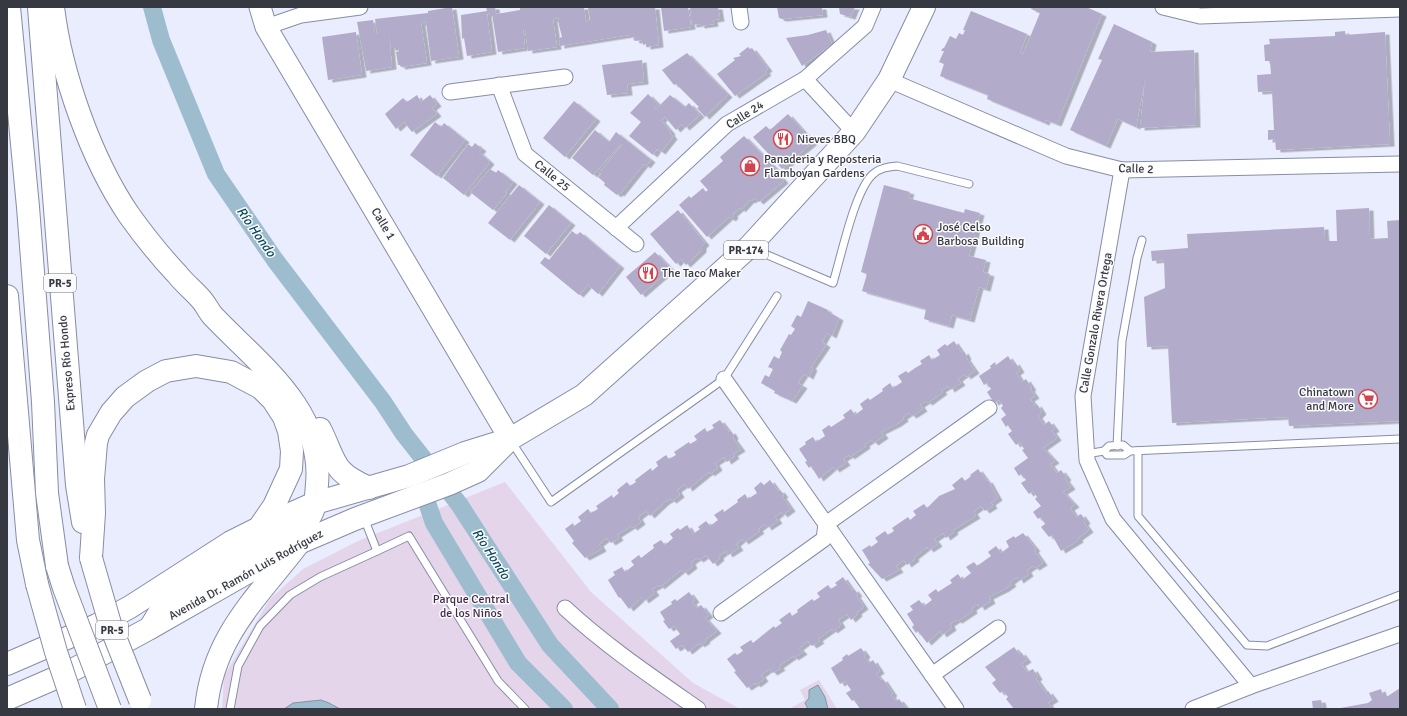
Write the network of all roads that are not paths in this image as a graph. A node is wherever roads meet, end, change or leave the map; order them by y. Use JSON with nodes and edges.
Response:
{"nodes":[{"id":1,"x":9,"y":7,"type":"edge"},
{"id":2,"x":38,"y":7,"type":"edge"},
{"id":3,"x":53,"y":7,"type":"edge"},
{"id":4,"x":260,"y":7,"type":"edge"},
{"id":5,"x":360,"y":7,"type":"edge"},
{"id":6,"x":738,"y":7,"type":"edge"},
{"id":7,"x":873,"y":7,"type":"edge"},
{"id":8,"x":924,"y":7,"type":"edge"},
{"id":9,"x":1163,"y":7,"type":"edge"},
{"id":10,"x":1400,"y":9,"type":"edge"},
{"id":11,"x":741,"y":22,"type":"dead end"},
{"id":12,"x":266,"y":27,"type":"junction"},
{"id":13,"x":565,"y":77,"type":"dead end"},
{"id":14,"x":805,"y":79,"type":"junction"},
{"id":15,"x":889,"y":80,"type":"junction"},
{"id":16,"x":499,"y":85,"type":"junction"},
{"id":17,"x":450,"y":92,"type":"dead end"},
{"id":18,"x":854,"y":132,"type":"junction"},
{"id":19,"x":1400,"y":164,"type":"edge"},
{"id":20,"x":1122,"y":170,"type":"junction"},
{"id":21,"x":969,"y":184,"type":"dead end"},
{"id":22,"x":616,"y":228,"type":"junction"},
{"id":23,"x":1142,"y":240,"type":"dead end"},
{"id":24,"x":636,"y":244,"type":"dead end"},
{"id":25,"x":749,"y":247,"type":"junction"},
{"id":26,"x":7,"y":296,"type":"edge"},
{"id":27,"x":777,"y":296,"type":"dead end"},
{"id":28,"x":201,"y":299,"type":"junction"},
{"id":29,"x":9,"y":359,"type":"edge"},
{"id":30,"x":724,"y":379,"type":"junction"},
{"id":31,"x":989,"y":408,"type":"dead end"},
{"id":32,"x":510,"y":439,"type":"junction"},
{"id":33,"x":1400,"y":439,"type":"edge"},
{"id":34,"x":1117,"y":446,"type":"junction"},
{"id":35,"x":1138,"y":450,"type":"junction"},
{"id":36,"x":1104,"y":451,"type":"junction"},
{"id":37,"x":1130,"y":451,"type":"junction"},
{"id":38,"x":1086,"y":454,"type":"junction"},
{"id":39,"x":369,"y":488,"type":"junction"},
{"id":40,"x":315,"y":503,"type":"junction"},
{"id":41,"x":368,"y":514,"type":"junction"},
{"id":42,"x":826,"y":524,"type":"junction"},
{"id":43,"x":259,"y":528,"type":"junction"},
{"id":44,"x":299,"y":543,"type":"junction"},
{"id":45,"x":377,"y":551,"type":"junction"},
{"id":46,"x":91,"y":558,"type":"junction"},
{"id":47,"x":1400,"y":595,"type":"edge"},
{"id":48,"x":565,"y":608,"type":"dead end"},
{"id":49,"x":721,"y":613,"type":"dead end"},
{"id":50,"x":150,"y":628,"type":"junction"},
{"id":51,"x":998,"y":628,"type":"dead end"},
{"id":52,"x":1400,"y":634,"type":"edge"},
{"id":53,"x":7,"y":664,"type":"edge"},
{"id":54,"x":932,"y":675,"type":"junction"},
{"id":55,"x":1251,"y":686,"type":"junction"},
{"id":56,"x":7,"y":699,"type":"edge"},
{"id":57,"x":142,"y":705,"type":"edge"},
{"id":58,"x":75,"y":709,"type":"edge"},
{"id":59,"x":110,"y":709,"type":"edge"},
{"id":60,"x":206,"y":709,"type":"edge"},
{"id":61,"x":230,"y":709,"type":"edge"},
{"id":62,"x":525,"y":709,"type":"edge"},
{"id":63,"x":698,"y":709,"type":"edge"},
{"id":64,"x":956,"y":709,"type":"edge"},
{"id":65,"x":1193,"y":709,"type":"edge"}],
"edges":[{"from":1,"to":59,"type":"main road","bridge":true},
{"from":2,"to":46,"type":"main road","name":"Expreso Río Hondo","number":"PR-5"},
{"from":3,"to":28,"type":"main road"},
{"from":4,"to":12,"type":"street","name":"Calle 1"},
{"from":5,"to":12,"type":"street"},
{"from":6,"to":11,"type":"street"},
{"from":7,"to":14,"type":"street","name":"Calle 24"},
{"from":8,"to":15,"type":"main road","name":"Avenida Dr. Ramón Luis Rodríguez","number":"PR-174"},
{"from":9,"to":10,"type":"street"},
{"from":12,"to":32,"type":"street","name":"Calle 1"},
{"from":13,"to":16,"type":"street"},
{"from":14,"to":18,"type":"street"},
{"from":14,"to":22,"type":"street","name":"Calle 24"},
{"from":15,"to":18,"type":"main road","name":"Avenida Dr. Ramón Luis Rodríguez","number":"PR-174"},
{"from":15,"to":20,"type":"street","name":"Calle 2"},
{"from":16,"to":17,"type":"street"},
{"from":16,"to":22,"type":"street","name":"Calle 25"},
{"from":18,"to":25,"type":"main road","name":"Avenida Dr. Ramón Luis Rodríguez","number":"PR-174"},
{"from":19,"to":20,"type":"street","name":"Calle 2"},
{"from":20,"to":38,"type":"street","name":"Calle Gonzalo Rivera Ortega"},
{"from":21,"to":25,"type":"lane"},
{"from":22,"to":24,"type":"street","name":"Calle 25"},
{"from":23,"to":34,"type":"lane"},
{"from":25,"to":32,"type":"main road","name":"Avenida Dr. Ramón Luis Rodríguez","number":"PR-174"},
{"from":26,"to":29,"type":"main road"},
{"from":27,"to":30,"type":"lane"},
{"from":28,"to":39,"type":"main road"},
{"from":28,"to":40,"type":"main road"},
{"from":29,"to":58,"type":"main road","bridge":true},
{"from":30,"to":32,"type":"lane"},
{"from":30,"to":42,"type":"street"},
{"from":31,"to":42,"type":"street"},
{"from":32,"to":39,"type":"main road","name":"Avenida Dr. Ramón Luis Rodríguez"},
{"from":32,"to":41,"type":"main road","name":"Avenida Dr. Ramón Luis Rodríguez"},
{"from":33,"to":35,"type":"lane"},
{"from":34,"to":36,"type":"lane"},
{"from":34,"to":37,"type":"lane"},
{"from":35,"to":37,"type":"lane"},
{"from":35,"to":47,"type":"lane"},
{"from":36,"to":37,"type":"lane"},
{"from":36,"to":38,"type":"lane"},
{"from":38,"to":55,"type":"street","name":"Calle Gonzalo Rivera Ortega"},
{"from":39,"to":40,"type":"main road","name":"Avenida Dr. Ramón Luis Rodríguez"},
{"from":40,"to":43,"type":"main road","name":"Avenida Dr. Ramón Luis Rodríguez"},
{"from":40,"to":50,"type":"main road"},
{"from":41,"to":44,"type":"main road","name":"Avenida Dr. Ramón Luis Rodríguez"},
{"from":41,"to":45,"type":"lane"},
{"from":42,"to":49,"type":"street"},
{"from":42,"to":54,"type":"street"},
{"from":43,"to":46,"type":"main road"},
{"from":43,"to":53,"type":"main road","name":"Avenida Dr. Ramón Luis Rodríguez"},
{"from":44,"to":50,"type":"main road","name":"Avenida Dr. Ramón Luis Rodríguez"},
{"from":44,"to":60,"type":"main road"},
{"from":45,"to":61,"type":"lane"},
{"from":45,"to":62,"type":"lane"},
{"from":46,"to":57,"type":"main road","name":"Expreso Río Hondo","number":"PR-5","bridge":true},
{"from":48,"to":63,"type":"street"},
{"from":50,"to":56,"type":"main road","name":"Avenida Dr. Ramón Luis Rodríguez"},
{"from":51,"to":54,"type":"street"},
{"from":52,"to":55,"type":"street"},
{"from":54,"to":64,"type":"street"},
{"from":55,"to":65,"type":"street"}]}
